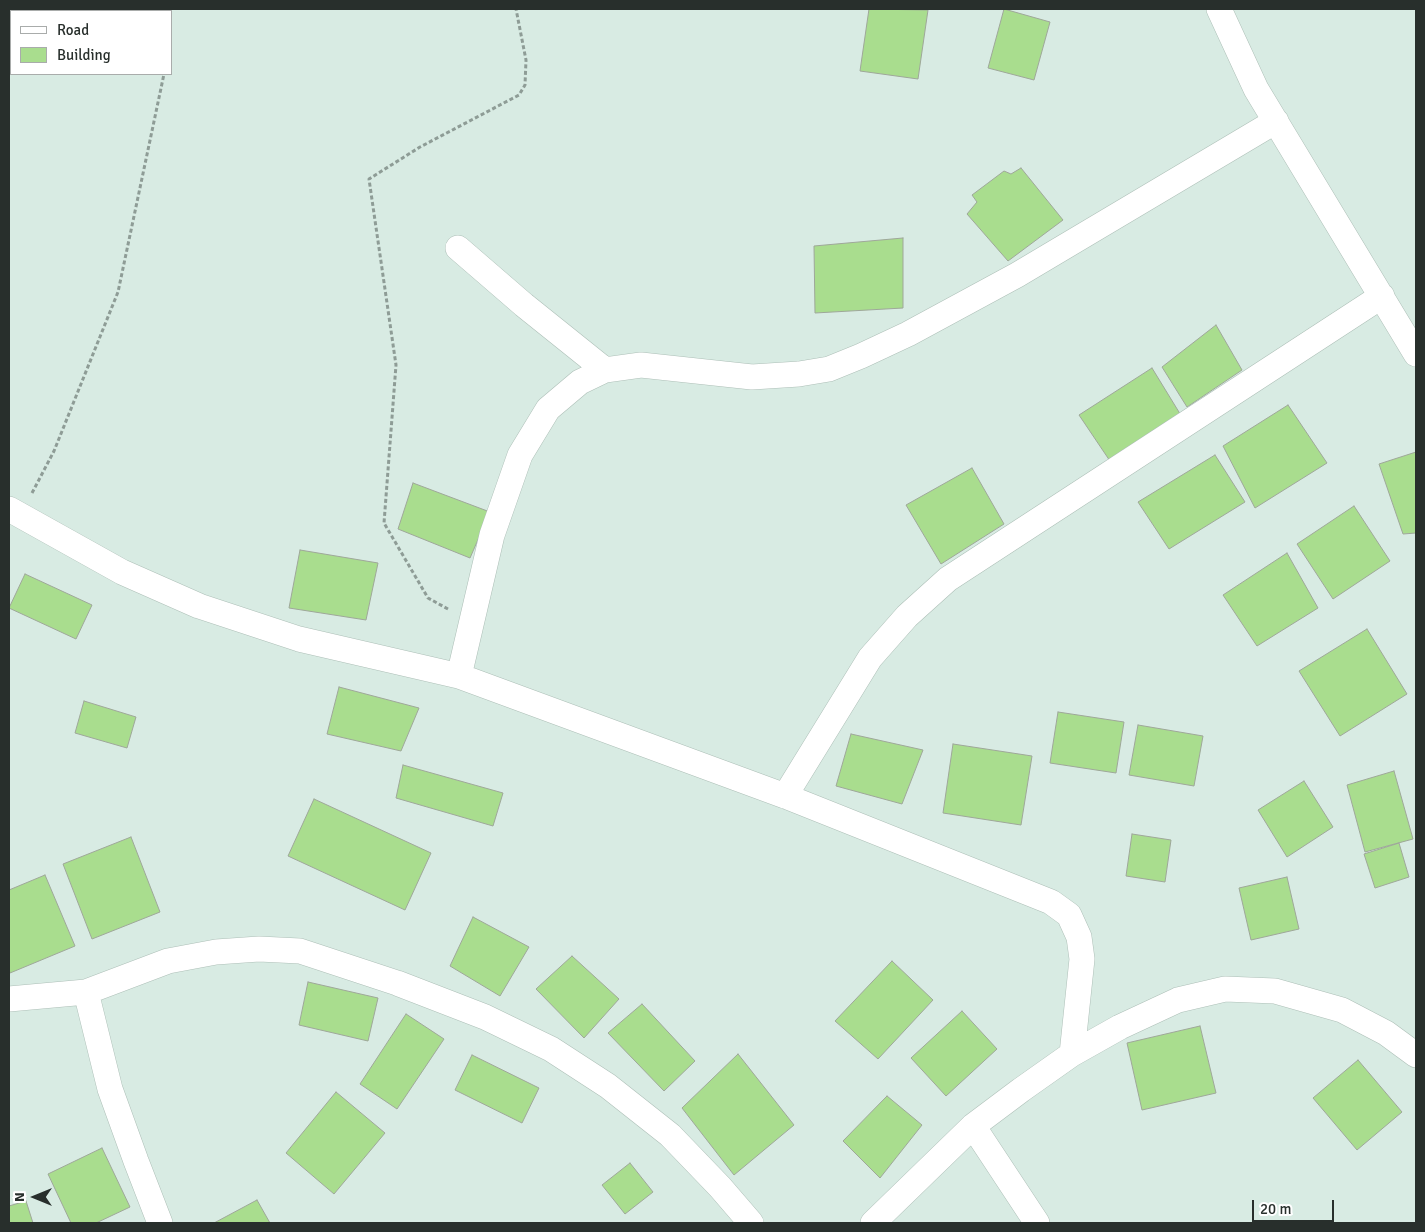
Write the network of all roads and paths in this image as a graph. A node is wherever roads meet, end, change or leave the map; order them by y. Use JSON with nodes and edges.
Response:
{"nodes":[{"id":1,"x":516,"y":9,"type":"edge"},
{"id":2,"x":1219,"y":9,"type":"edge"},
{"id":3,"x":164,"y":75,"type":"edge"},
{"id":4,"x":1276,"y":121,"type":"junction"},
{"id":5,"x":458,"y":248,"type":"dead end"},
{"id":6,"x":1382,"y":296,"type":"junction"},
{"id":7,"x":1416,"y":354,"type":"edge"},
{"id":8,"x":605,"y":370,"type":"junction"},
{"id":9,"x":14,"y":512,"type":"edge"},
{"id":10,"x":471,"y":623,"type":"junction"},
{"id":11,"x":459,"y":676,"type":"junction"},
{"id":12,"x":785,"y":796,"type":"junction"},
{"id":13,"x":86,"y":992,"type":"junction"},
{"id":14,"x":9,"y":999,"type":"edge"},
{"id":15,"x":1072,"y":1054,"type":"junction"},
{"id":16,"x":1416,"y":1055,"type":"edge"},
{"id":17,"x":973,"y":1126,"type":"junction"},
{"id":18,"x":160,"y":1223,"type":"edge"},
{"id":19,"x":751,"y":1223,"type":"edge"},
{"id":20,"x":873,"y":1223,"type":"edge"},
{"id":21,"x":1037,"y":1223,"type":"edge"}],
"edges":[{"from":1,"to":10,"type":"path"},
{"from":2,"to":4,"type":"street"},
{"from":3,"to":9,"type":"path"},
{"from":4,"to":6,"type":"street"},
{"from":4,"to":8,"type":"street"},
{"from":5,"to":8,"type":"street"},
{"from":6,"to":7,"type":"street"},
{"from":6,"to":12,"type":"street"},
{"from":8,"to":10,"type":"street"},
{"from":9,"to":11,"type":"street"},
{"from":10,"to":11,"type":"street"},
{"from":11,"to":12,"type":"street"},
{"from":12,"to":15,"type":"street"},
{"from":13,"to":14,"type":"street"},
{"from":13,"to":18,"type":"street"},
{"from":13,"to":19,"type":"street"},
{"from":15,"to":16,"type":"street"},
{"from":15,"to":17,"type":"street"},
{"from":17,"to":20,"type":"street"},
{"from":17,"to":21,"type":"street"}]}
